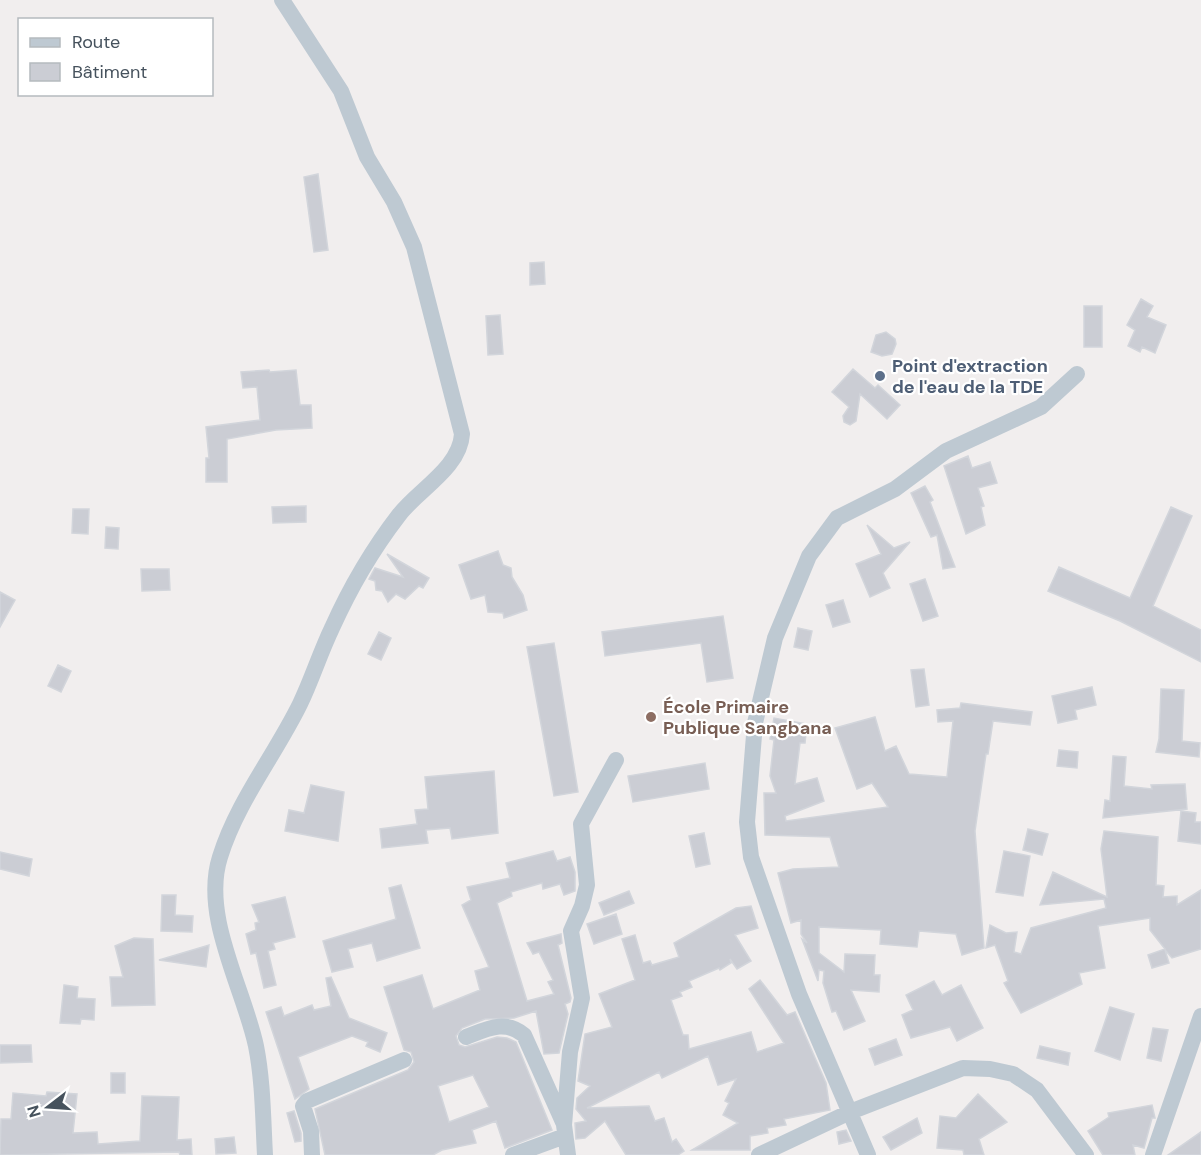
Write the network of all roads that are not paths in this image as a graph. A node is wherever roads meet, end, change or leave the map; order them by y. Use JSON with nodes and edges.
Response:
{"nodes":[{"id":1,"x":282,"y":0,"type":"edge"},
{"id":2,"x":1077,"y":374,"type":"dead end"},
{"id":3,"x":616,"y":760,"type":"dead end"},
{"id":4,"x":1201,"y":1016,"type":"edge"},
{"id":5,"x":466,"y":1037,"type":"dead end"},
{"id":6,"x":404,"y":1060,"type":"dead end"},
{"id":7,"x":850,"y":1112,"type":"junction"},
{"id":8,"x":564,"y":1131,"type":"junction"},
{"id":9,"x":265,"y":1155,"type":"edge"},
{"id":10,"x":312,"y":1155,"type":"edge"},
{"id":11,"x":513,"y":1155,"type":"edge"},
{"id":12,"x":568,"y":1155,"type":"edge"},
{"id":13,"x":759,"y":1155,"type":"edge"},
{"id":14,"x":868,"y":1155,"type":"edge"},
{"id":15,"x":1086,"y":1155,"type":"edge"},
{"id":16,"x":1153,"y":1155,"type":"edge"}],
"edges":[{"from":1,"to":9,"type":"street"},
{"from":2,"to":7,"type":"street"},
{"from":3,"to":8,"type":"street"},
{"from":4,"to":16,"type":"street"},
{"from":5,"to":8,"type":"street"},
{"from":6,"to":10,"type":"street"},
{"from":7,"to":13,"type":"street"},
{"from":7,"to":14,"type":"street"},
{"from":7,"to":15,"type":"street"},
{"from":8,"to":11,"type":"street"},
{"from":8,"to":12,"type":"street"}]}
